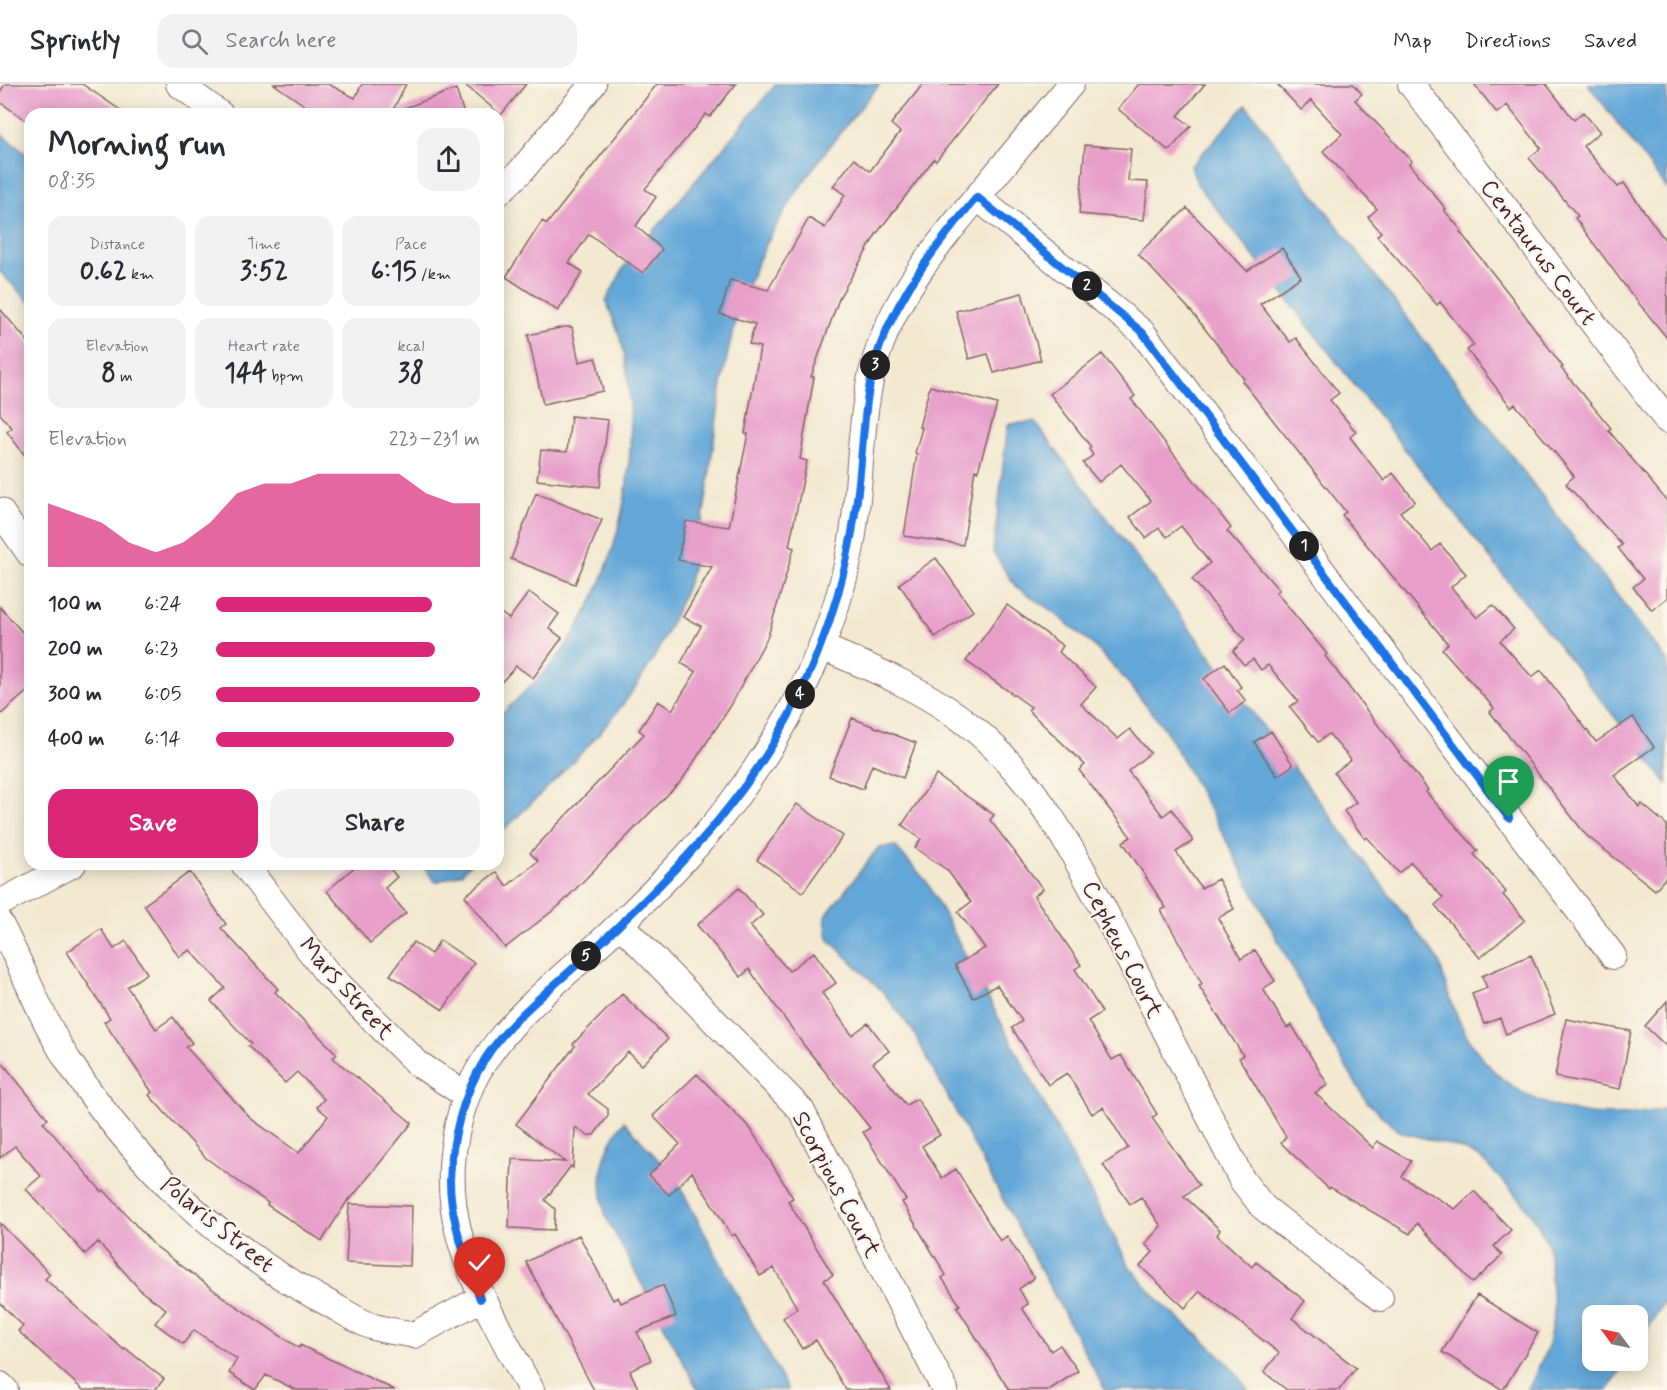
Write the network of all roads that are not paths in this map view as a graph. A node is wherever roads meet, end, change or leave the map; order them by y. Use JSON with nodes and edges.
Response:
{"nodes":[{"id":1,"x":179,"y":84,"type":"edge"},
{"id":2,"x":593,"y":84,"type":"edge"},
{"id":3,"x":1071,"y":84,"type":"edge"},
{"id":4,"x":1411,"y":84,"type":"edge"},
{"id":5,"x":212,"y":108,"type":"edge"},
{"id":6,"x":504,"y":187,"type":"edge"},
{"id":7,"x":977,"y":197,"type":"junction"},
{"id":8,"x":1667,"y":420,"type":"edge"},
{"id":9,"x":0,"y":511,"type":"edge"},
{"id":10,"x":24,"y":545,"type":"edge"},
{"id":11,"x":821,"y":647,"type":"junction"},
{"id":12,"x":62,"y":870,"type":"edge"},
{"id":13,"x":249,"y":870,"type":"edge"},
{"id":14,"x":0,"y":903,"type":"edge"},
{"id":15,"x":0,"y":924,"type":"edge"},
{"id":16,"x":620,"y":924,"type":"junction"},
{"id":17,"x":1613,"y":956,"type":"dead end"},
{"id":18,"x":467,"y":1096,"type":"junction"},
{"id":19,"x":1380,"y":1298,"type":"dead end"},
{"id":20,"x":480,"y":1299,"type":"junction"},
{"id":21,"x":0,"y":1385,"type":"edge"},
{"id":22,"x":5,"y":1390,"type":"edge"},
{"id":23,"x":531,"y":1390,"type":"edge"},
{"id":24,"x":945,"y":1390,"type":"edge"}],
"edges":[{"from":1,"to":5,"type":"street"},
{"from":2,"to":6,"type":"street"},
{"from":3,"to":7,"type":"street"},
{"from":4,"to":8,"type":"street","name":"Centaurus Court"},
{"from":7,"to":11,"type":"street"},
{"from":7,"to":17,"type":"street"},
{"from":9,"to":10,"type":"street"},
{"from":11,"to":16,"type":"street"},
{"from":11,"to":19,"type":"street","name":"Cepheus Court"},
{"from":12,"to":14,"type":"street"},
{"from":13,"to":18,"type":"street","name":"Mars Street"},
{"from":15,"to":20,"type":"street","name":"Polaris Street"},
{"from":16,"to":18,"type":"street"},
{"from":16,"to":24,"type":"street","name":"Scorpious Court"},
{"from":18,"to":20,"type":"street"},
{"from":20,"to":23,"type":"street"},
{"from":21,"to":22,"type":"street"}]}
